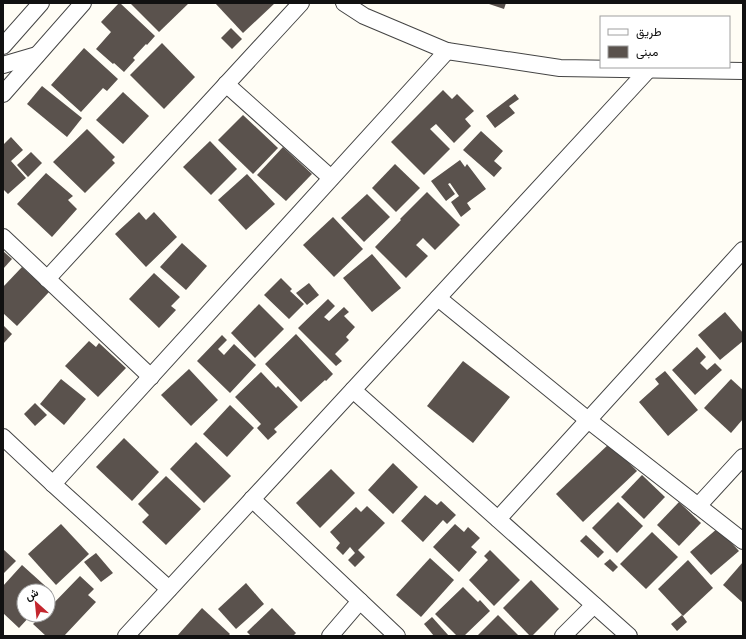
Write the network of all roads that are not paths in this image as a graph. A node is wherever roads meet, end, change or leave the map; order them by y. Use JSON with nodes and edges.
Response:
{"nodes":[{"id":1,"x":41,"y":3,"type":"edge"},
{"id":2,"x":83,"y":3,"type":"edge"},
{"id":3,"x":301,"y":3,"type":"edge"},
{"id":4,"x":344,"y":3,"type":"edge"},
{"id":5,"x":3,"y":46,"type":"edge"},
{"id":6,"x":447,"y":51,"type":"junction"},
{"id":7,"x":37,"y":55,"type":"junction"},
{"id":8,"x":3,"y":65,"type":"edge"},
{"id":9,"x":649,"y":70,"type":"junction"},
{"id":10,"x":743,"y":71,"type":"edge"},
{"id":11,"x":226,"y":84,"type":"junction"},
{"id":12,"x":3,"y":94,"type":"edge"},
{"id":13,"x":331,"y":178,"type":"junction"},
{"id":14,"x":3,"y":237,"type":"edge"},
{"id":15,"x":743,"y":250,"type":"edge"},
{"id":16,"x":47,"y":279,"type":"junction"},
{"id":17,"x":438,"y":298,"type":"junction"},
{"id":18,"x":151,"y":376,"type":"junction"},
{"id":19,"x":353,"y":390,"type":"junction"},
{"id":20,"x":588,"y":420,"type":"junction"},
{"id":21,"x":3,"y":437,"type":"edge"},
{"id":22,"x":743,"y":457,"type":"edge"},
{"id":23,"x":53,"y":484,"type":"junction"},
{"id":24,"x":252,"y":499,"type":"junction"},
{"id":25,"x":698,"y":506,"type":"junction"},
{"id":26,"x":498,"y":519,"type":"junction"},
{"id":27,"x":743,"y":541,"type":"edge"},
{"id":28,"x":169,"y":589,"type":"junction"},
{"id":29,"x":360,"y":601,"type":"junction"},
{"id":30,"x":594,"y":605,"type":"junction"},
{"id":31,"x":126,"y":636,"type":"edge"},
{"id":32,"x":330,"y":636,"type":"edge"},
{"id":33,"x":397,"y":636,"type":"edge"},
{"id":34,"x":563,"y":636,"type":"edge"},
{"id":35,"x":629,"y":636,"type":"edge"}],
"edges":[{"from":1,"to":5,"type":"street"},
{"from":2,"to":7,"type":"street"},
{"from":3,"to":11,"type":"street"},
{"from":4,"to":6,"type":"street"},
{"from":6,"to":9,"type":"street"},
{"from":6,"to":13,"type":"street"},
{"from":7,"to":8,"type":"street"},
{"from":7,"to":12,"type":"street"},
{"from":9,"to":10,"type":"street"},
{"from":9,"to":17,"type":"street"},
{"from":11,"to":13,"type":"street"},
{"from":11,"to":16,"type":"street"},
{"from":13,"to":18,"type":"street"},
{"from":14,"to":16,"type":"street"},
{"from":15,"to":20,"type":"street"},
{"from":16,"to":18,"type":"street"},
{"from":17,"to":19,"type":"street"},
{"from":17,"to":20,"type":"street"},
{"from":18,"to":23,"type":"street"},
{"from":19,"to":24,"type":"street"},
{"from":19,"to":26,"type":"street"},
{"from":20,"to":25,"type":"street"},
{"from":20,"to":26,"type":"street"},
{"from":21,"to":23,"type":"street"},
{"from":22,"to":25,"type":"street"},
{"from":23,"to":28,"type":"street"},
{"from":24,"to":28,"type":"street"},
{"from":24,"to":29,"type":"street"},
{"from":25,"to":27,"type":"street"},
{"from":26,"to":30,"type":"street"},
{"from":28,"to":31,"type":"street"},
{"from":29,"to":32,"type":"street"},
{"from":29,"to":33,"type":"street"},
{"from":30,"to":34,"type":"street"},
{"from":30,"to":35,"type":"street"}]}
